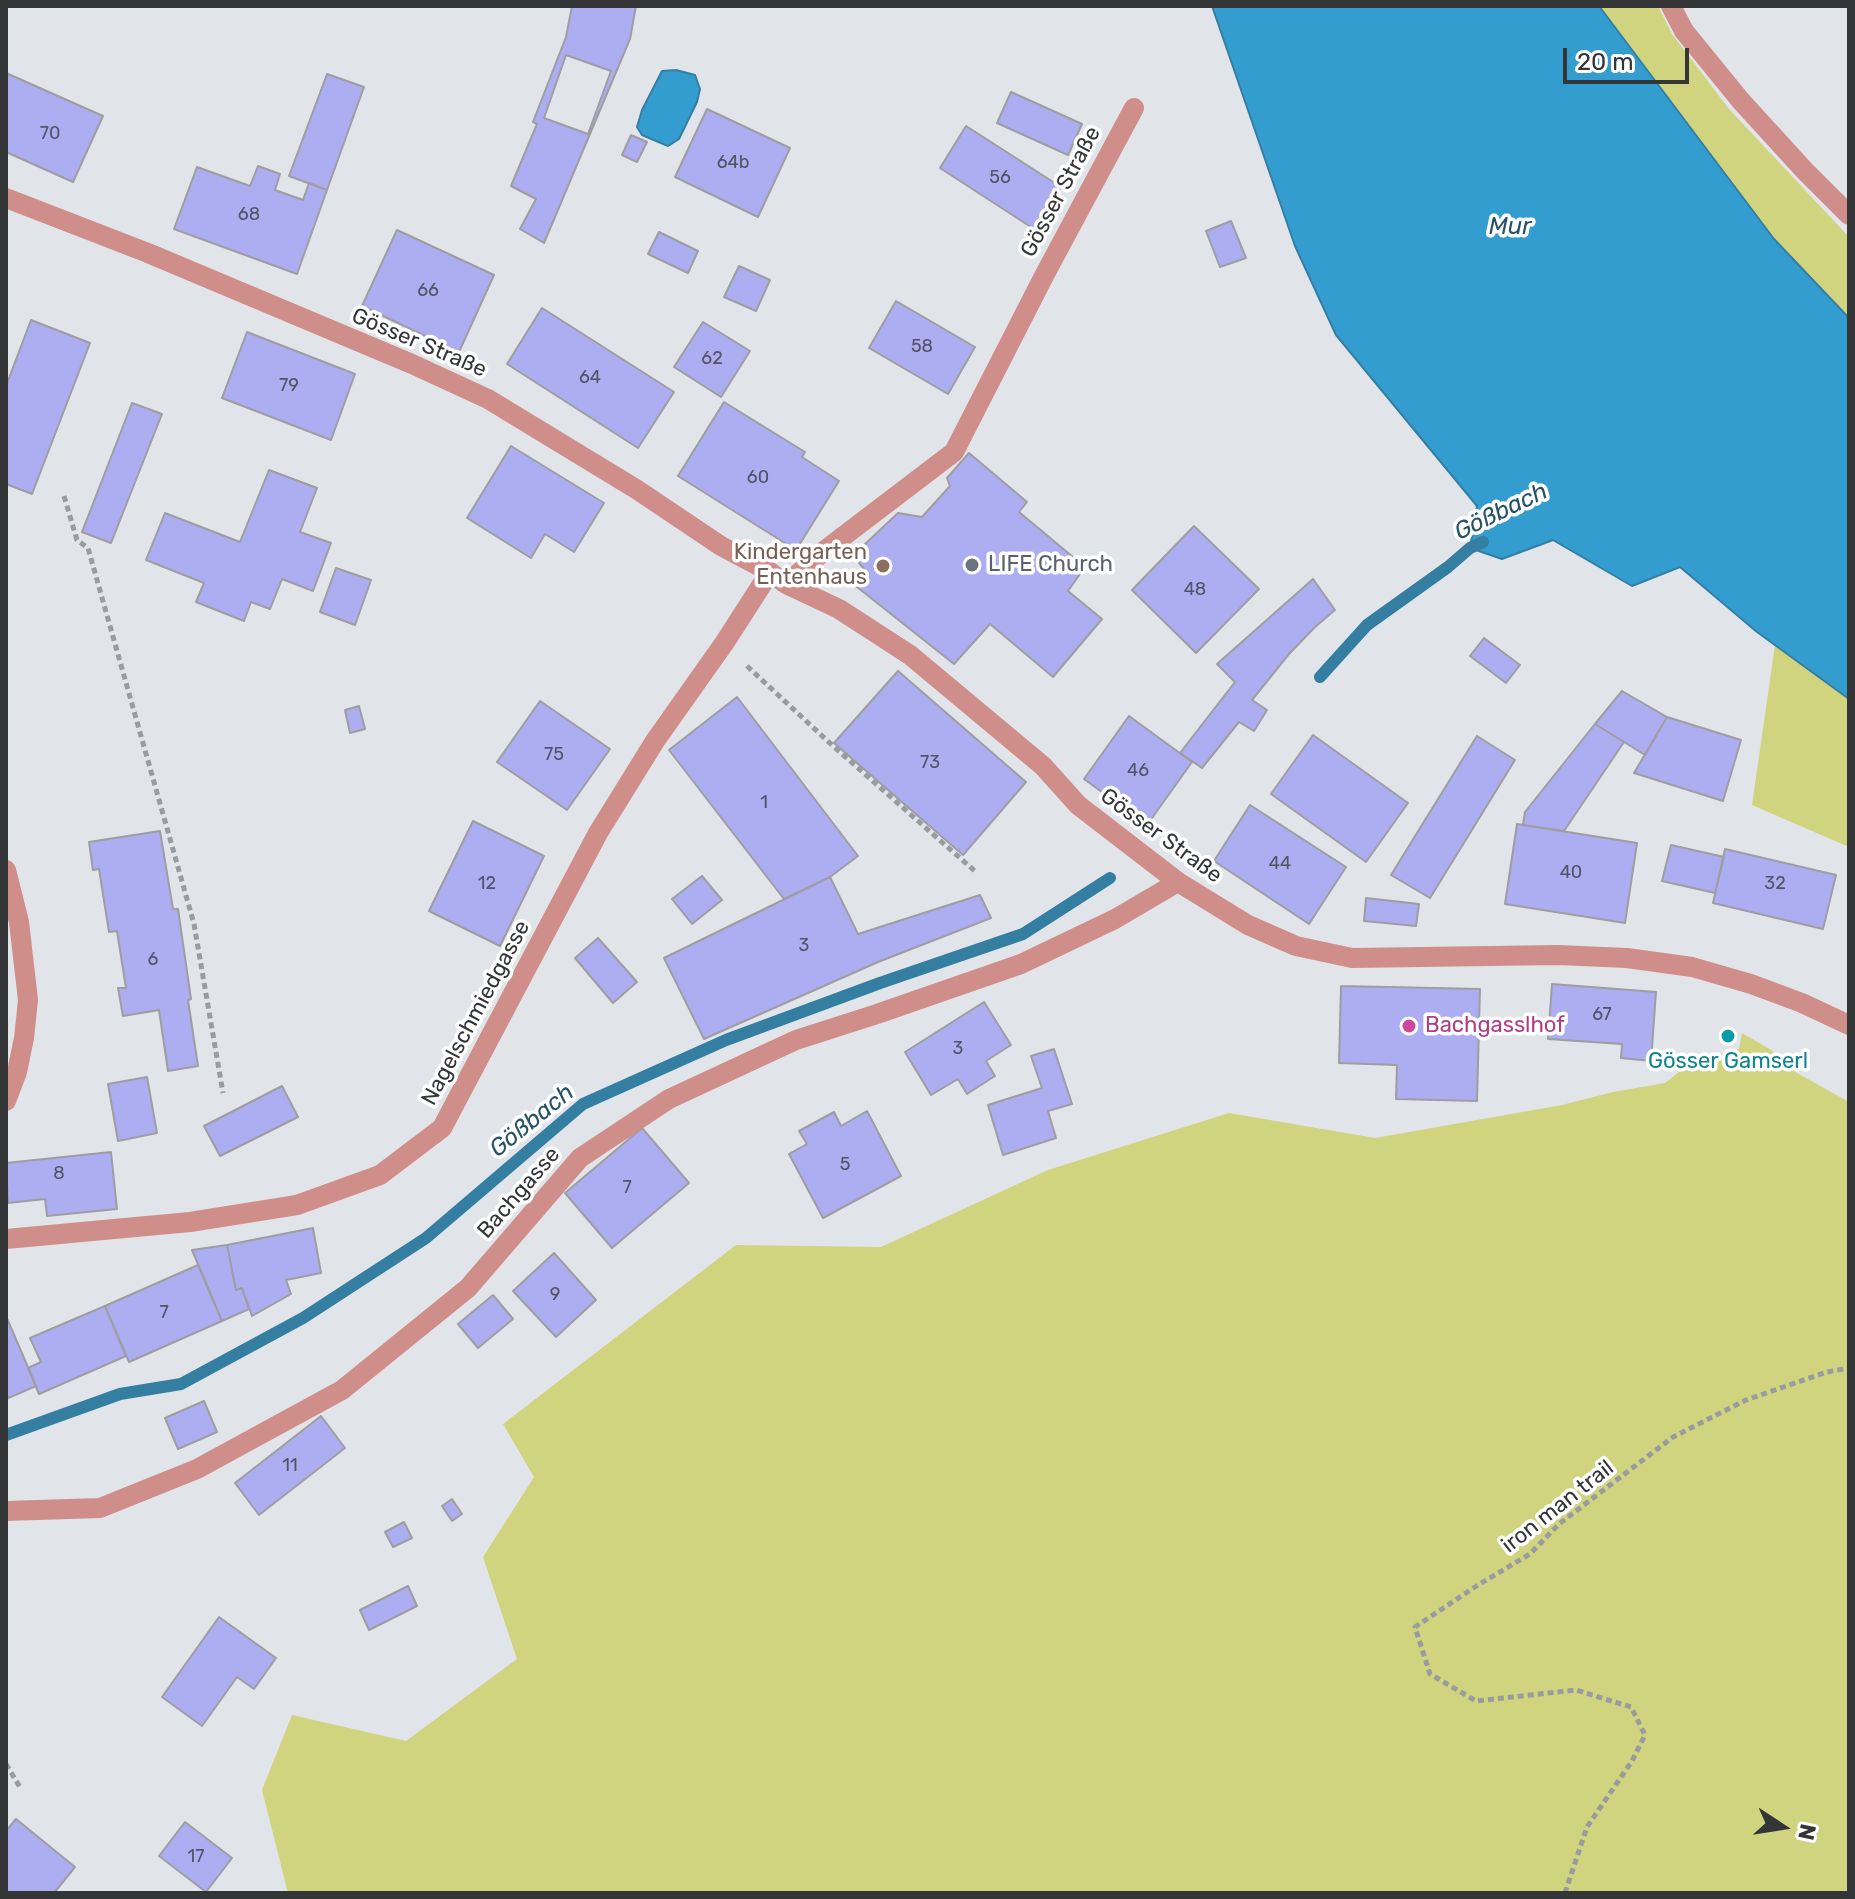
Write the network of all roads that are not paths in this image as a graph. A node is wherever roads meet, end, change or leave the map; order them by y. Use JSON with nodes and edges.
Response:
{"nodes":[{"id":1,"x":1671,"y":6,"type":"edge"},
{"id":2,"x":1134,"y":108,"type":"dead end"},
{"id":3,"x":6,"y":198,"type":"edge"},
{"id":4,"x":1849,"y":215,"type":"edge"},
{"id":5,"x":778,"y":578,"type":"junction"},
{"id":6,"x":6,"y":870,"type":"edge"},
{"id":7,"x":1178,"y":882,"type":"junction"},
{"id":8,"x":1849,"y":1025,"type":"edge"},
{"id":9,"x":6,"y":1101,"type":"edge"},
{"id":10,"x":6,"y":1239,"type":"edge"},
{"id":11,"x":6,"y":1511,"type":"edge"}],
"edges":[{"from":1,"to":4,"type":"street"},
{"from":2,"to":5,"type":"street","name":"Gösser Straße"},
{"from":3,"to":5,"type":"street","name":"Gösser Straße"},
{"from":5,"to":7,"type":"street","name":"Gösser Straße"},
{"from":5,"to":10,"type":"street","name":"Nagelschmiedgasse"},
{"from":6,"to":9,"type":"street"},
{"from":7,"to":8,"type":"street","name":"Gösser Straße"},
{"from":7,"to":11,"type":"street","name":"Bachgasse"}]}
